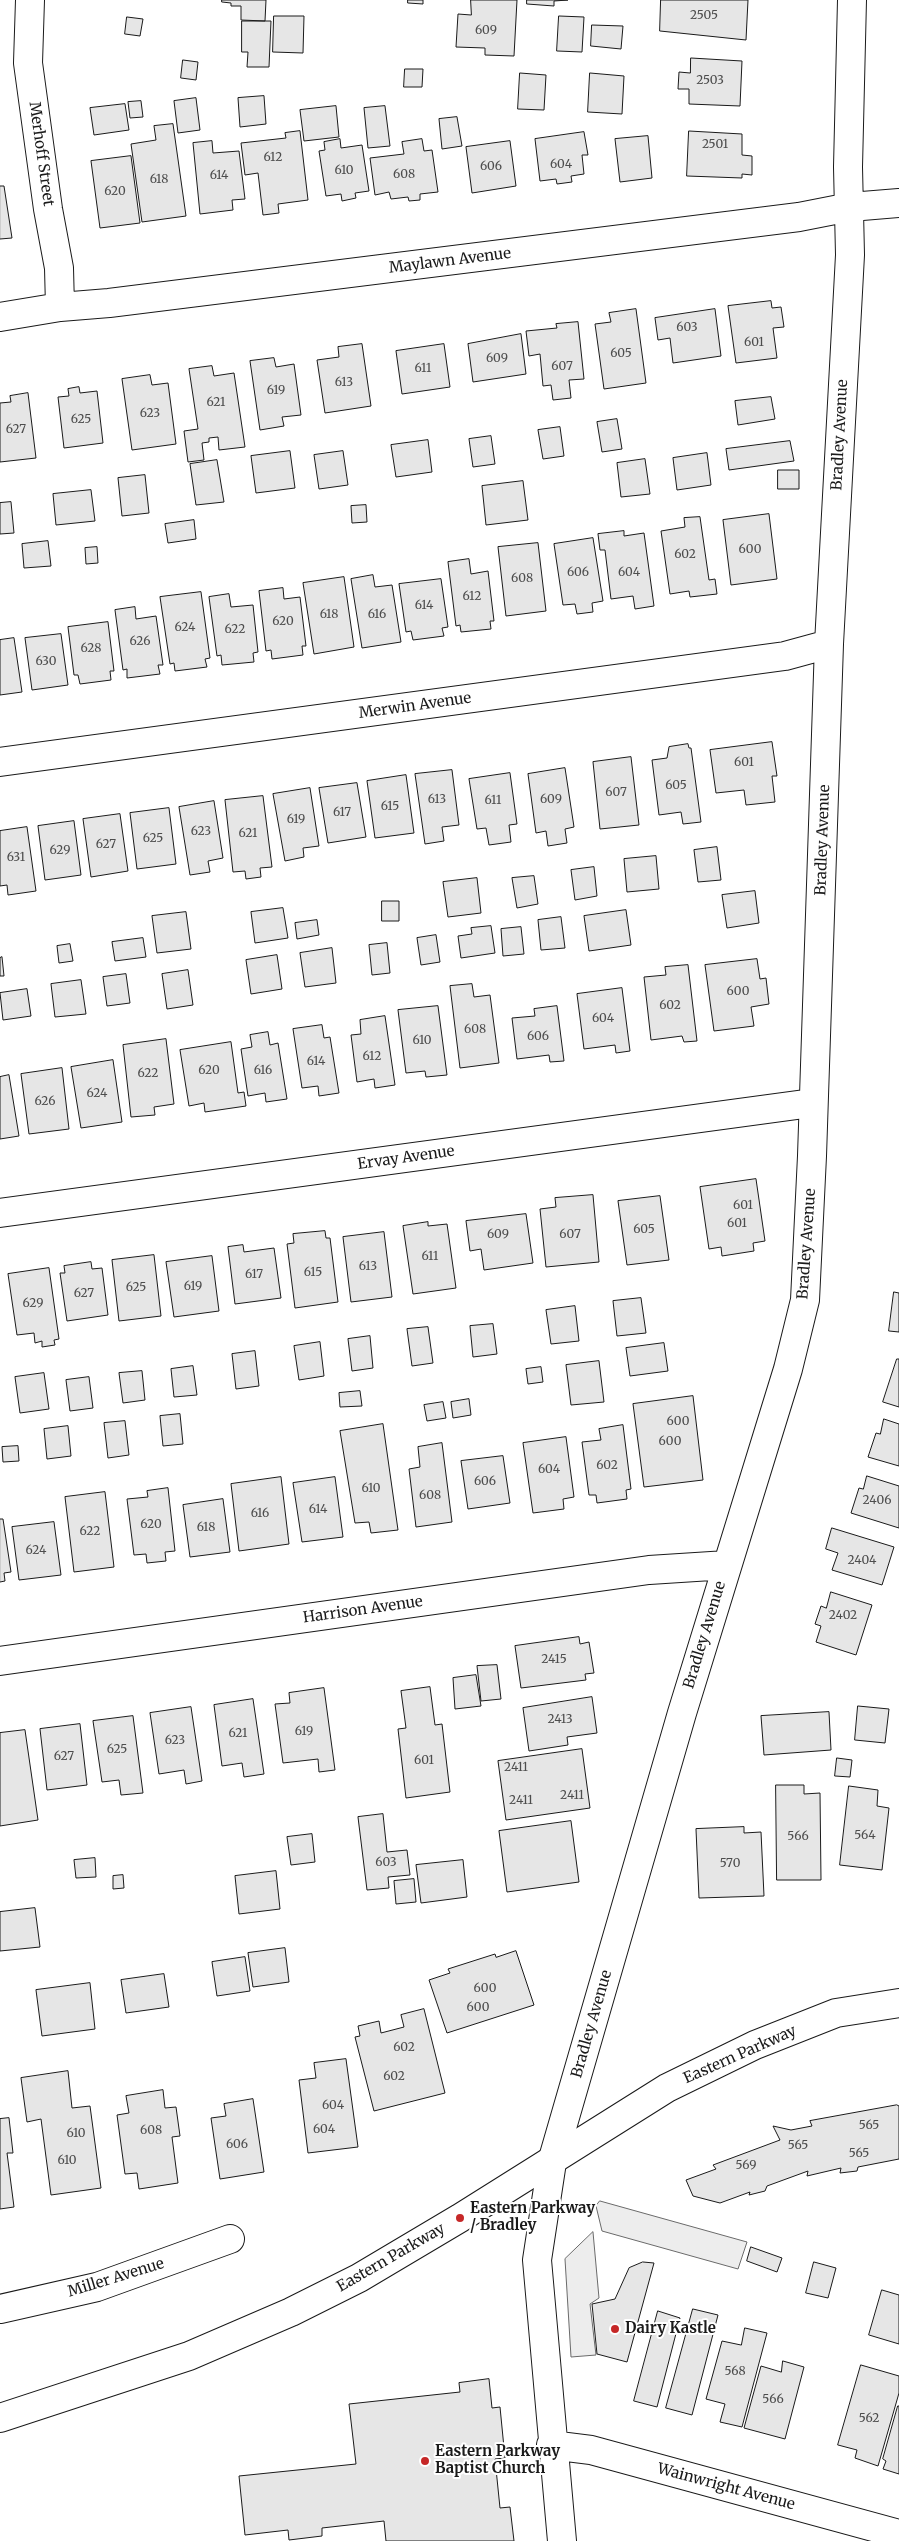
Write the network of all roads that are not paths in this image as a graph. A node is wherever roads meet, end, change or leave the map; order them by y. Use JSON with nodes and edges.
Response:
{"nodes":[{"id":1,"x":30,"y":0,"type":"edge"},
{"id":2,"x":852,"y":0,"type":"edge"},
{"id":3,"x":899,"y":202,"type":"edge"},
{"id":4,"x":850,"y":207,"type":"junction"},
{"id":5,"x":60,"y":307,"type":"junction"},
{"id":6,"x":0,"y":317,"type":"edge"},
{"id":7,"x":829,"y":644,"type":"junction"},
{"id":8,"x":0,"y":762,"type":"edge"},
{"id":9,"x":812,"y":1103,"type":"junction"},
{"id":10,"x":0,"y":1213,"type":"edge"},
{"id":11,"x":727,"y":1565,"type":"junction"},
{"id":12,"x":0,"y":1661,"type":"edge"},
{"id":13,"x":899,"y":2003,"type":"edge"},
{"id":14,"x":552,"y":2162,"type":"junction"},
{"id":15,"x":230,"y":2239,"type":"dead end"},
{"id":16,"x":0,"y":2309,"type":"edge"},
{"id":17,"x":0,"y":2418,"type":"edge"},
{"id":18,"x":551,"y":2445,"type":"junction"},
{"id":19,"x":899,"y":2534,"type":"edge"},
{"id":20,"x":562,"y":2541,"type":"edge"}],
"edges":[{"from":1,"to":5,"type":"street","name":"Merhoff Street"},
{"from":2,"to":4,"type":"street","name":"Bradley Avenue"},
{"from":3,"to":4,"type":"street","name":"Maylawn Avenue"},
{"from":4,"to":5,"type":"street","name":"Maylawn Avenue"},
{"from":4,"to":7,"type":"street","name":"Bradley Avenue"},
{"from":5,"to":6,"type":"street","name":"Maylawn Avenue"},
{"from":7,"to":8,"type":"street","name":"Merwin Avenue"},
{"from":7,"to":9,"type":"street","name":"Bradley Avenue"},
{"from":9,"to":10,"type":"street","name":"Ervay Avenue"},
{"from":9,"to":11,"type":"street","name":"Bradley Avenue"},
{"from":11,"to":12,"type":"street","name":"Harrison Avenue"},
{"from":11,"to":14,"type":"street","name":"Bradley Avenue"},
{"from":13,"to":14,"type":"street","name":"Eastern Parkway"},
{"from":14,"to":17,"type":"street","name":"Eastern Parkway"},
{"from":14,"to":18,"type":"street","name":"Bradley Avenue"},
{"from":15,"to":16,"type":"street","name":"Miller Avenue"},
{"from":18,"to":19,"type":"street","name":"Wainwright Avenue"},
{"from":18,"to":20,"type":"street","name":"Bradley Avenue"}]}
